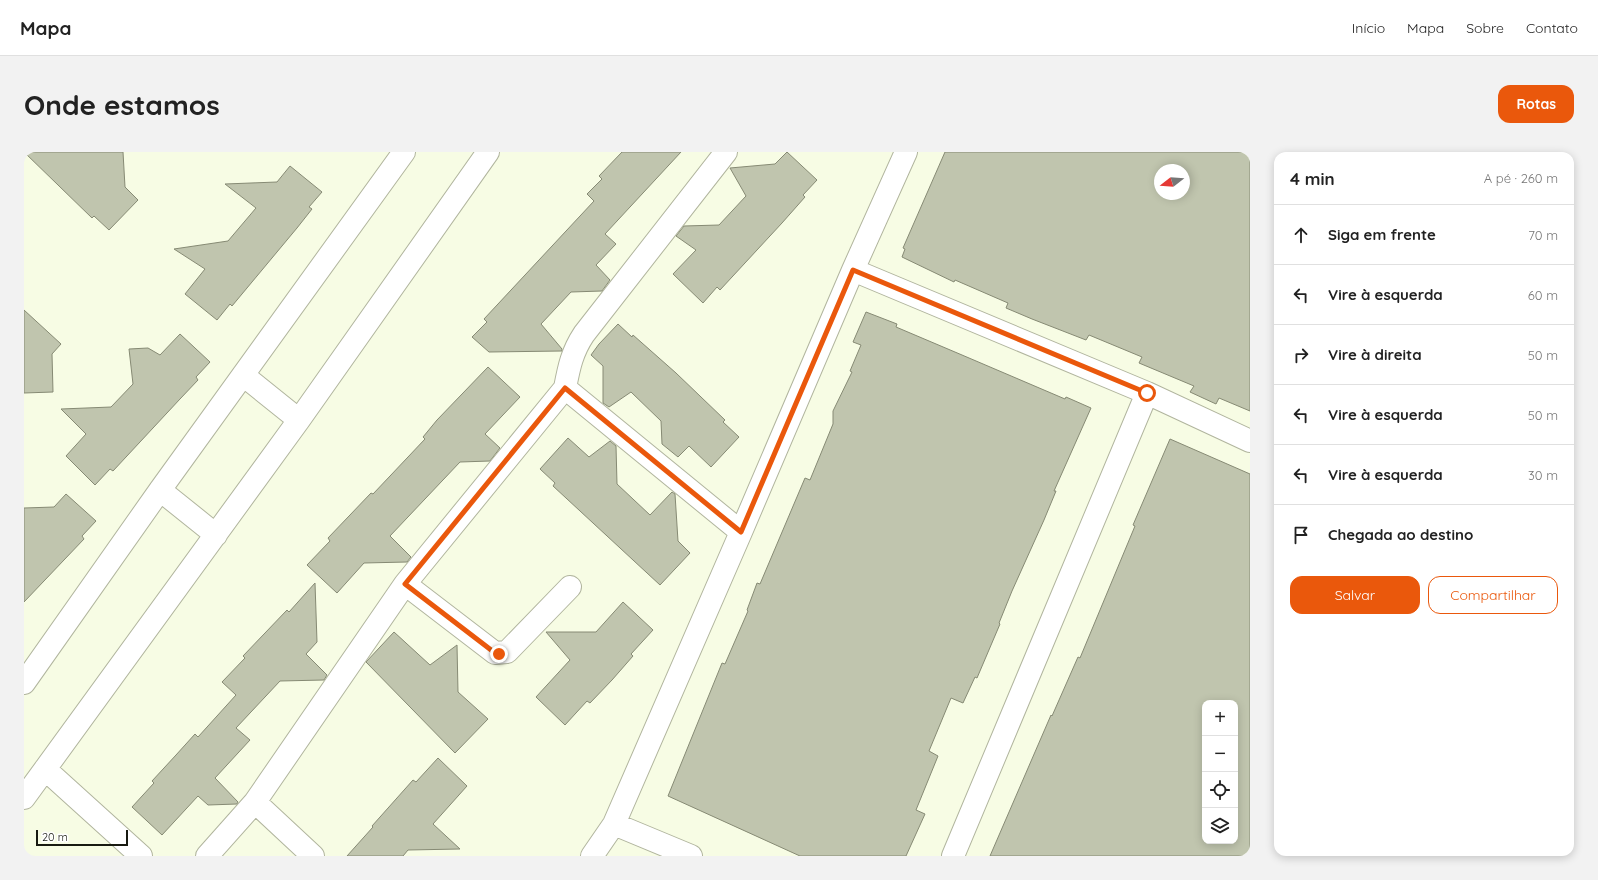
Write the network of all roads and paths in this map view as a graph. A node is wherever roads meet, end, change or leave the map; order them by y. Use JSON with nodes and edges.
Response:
{"nodes":[{"id":1,"x":404,"y":152,"type":"edge"},
{"id":2,"x":488,"y":152,"type":"edge"},
{"id":3,"x":726,"y":152,"type":"edge"},
{"id":4,"x":906,"y":152,"type":"edge"},
{"id":5,"x":853,"y":270,"type":"junction"},
{"id":6,"x":242,"y":375,"type":"junction"},
{"id":7,"x":565,"y":388,"type":"junction"},
{"id":8,"x":1147,"y":393,"type":"junction"},
{"id":9,"x":299,"y":420,"type":"junction"},
{"id":10,"x":1250,"y":441,"type":"edge"},
{"id":11,"x":160,"y":490,"type":"junction"},
{"id":12,"x":741,"y":532,"type":"junction"},
{"id":13,"x":216,"y":535,"type":"junction"},
{"id":14,"x":405,"y":584,"type":"junction"},
{"id":15,"x":570,"y":587,"type":"dead end"},
{"id":16,"x":24,"y":683,"type":"edge"},
{"id":17,"x":45,"y":769,"type":"junction"},
{"id":18,"x":24,"y":798,"type":"edge"},
{"id":19,"x":255,"y":802,"type":"junction"},
{"id":20,"x":614,"y":824,"type":"junction"},
{"id":21,"x":141,"y":856,"type":"edge"},
{"id":22,"x":208,"y":856,"type":"edge"},
{"id":23,"x":313,"y":856,"type":"edge"},
{"id":24,"x":592,"y":856,"type":"edge"},
{"id":25,"x":691,"y":856,"type":"edge"},
{"id":26,"x":953,"y":856,"type":"edge"}],
"edges":[{"from":1,"to":6,"type":"street"},
{"from":2,"to":9,"type":"street"},
{"from":3,"to":7,"type":"street"},
{"from":4,"to":5,"type":"street"},
{"from":5,"to":8,"type":"street"},
{"from":5,"to":12,"type":"street"},
{"from":6,"to":9,"type":"street"},
{"from":6,"to":11,"type":"street"},
{"from":7,"to":12,"type":"street"},
{"from":7,"to":14,"type":"street"},
{"from":8,"to":10,"type":"street"},
{"from":8,"to":26,"type":"street"},
{"from":9,"to":13,"type":"street"},
{"from":11,"to":13,"type":"street"},
{"from":11,"to":16,"type":"street"},
{"from":12,"to":20,"type":"street"},
{"from":13,"to":17,"type":"street"},
{"from":14,"to":15,"type":"street"},
{"from":14,"to":19,"type":"street"},
{"from":17,"to":18,"type":"street"},
{"from":17,"to":21,"type":"street"},
{"from":19,"to":22,"type":"street"},
{"from":19,"to":23,"type":"street"},
{"from":20,"to":24,"type":"street"},
{"from":20,"to":25,"type":"street"}]}
